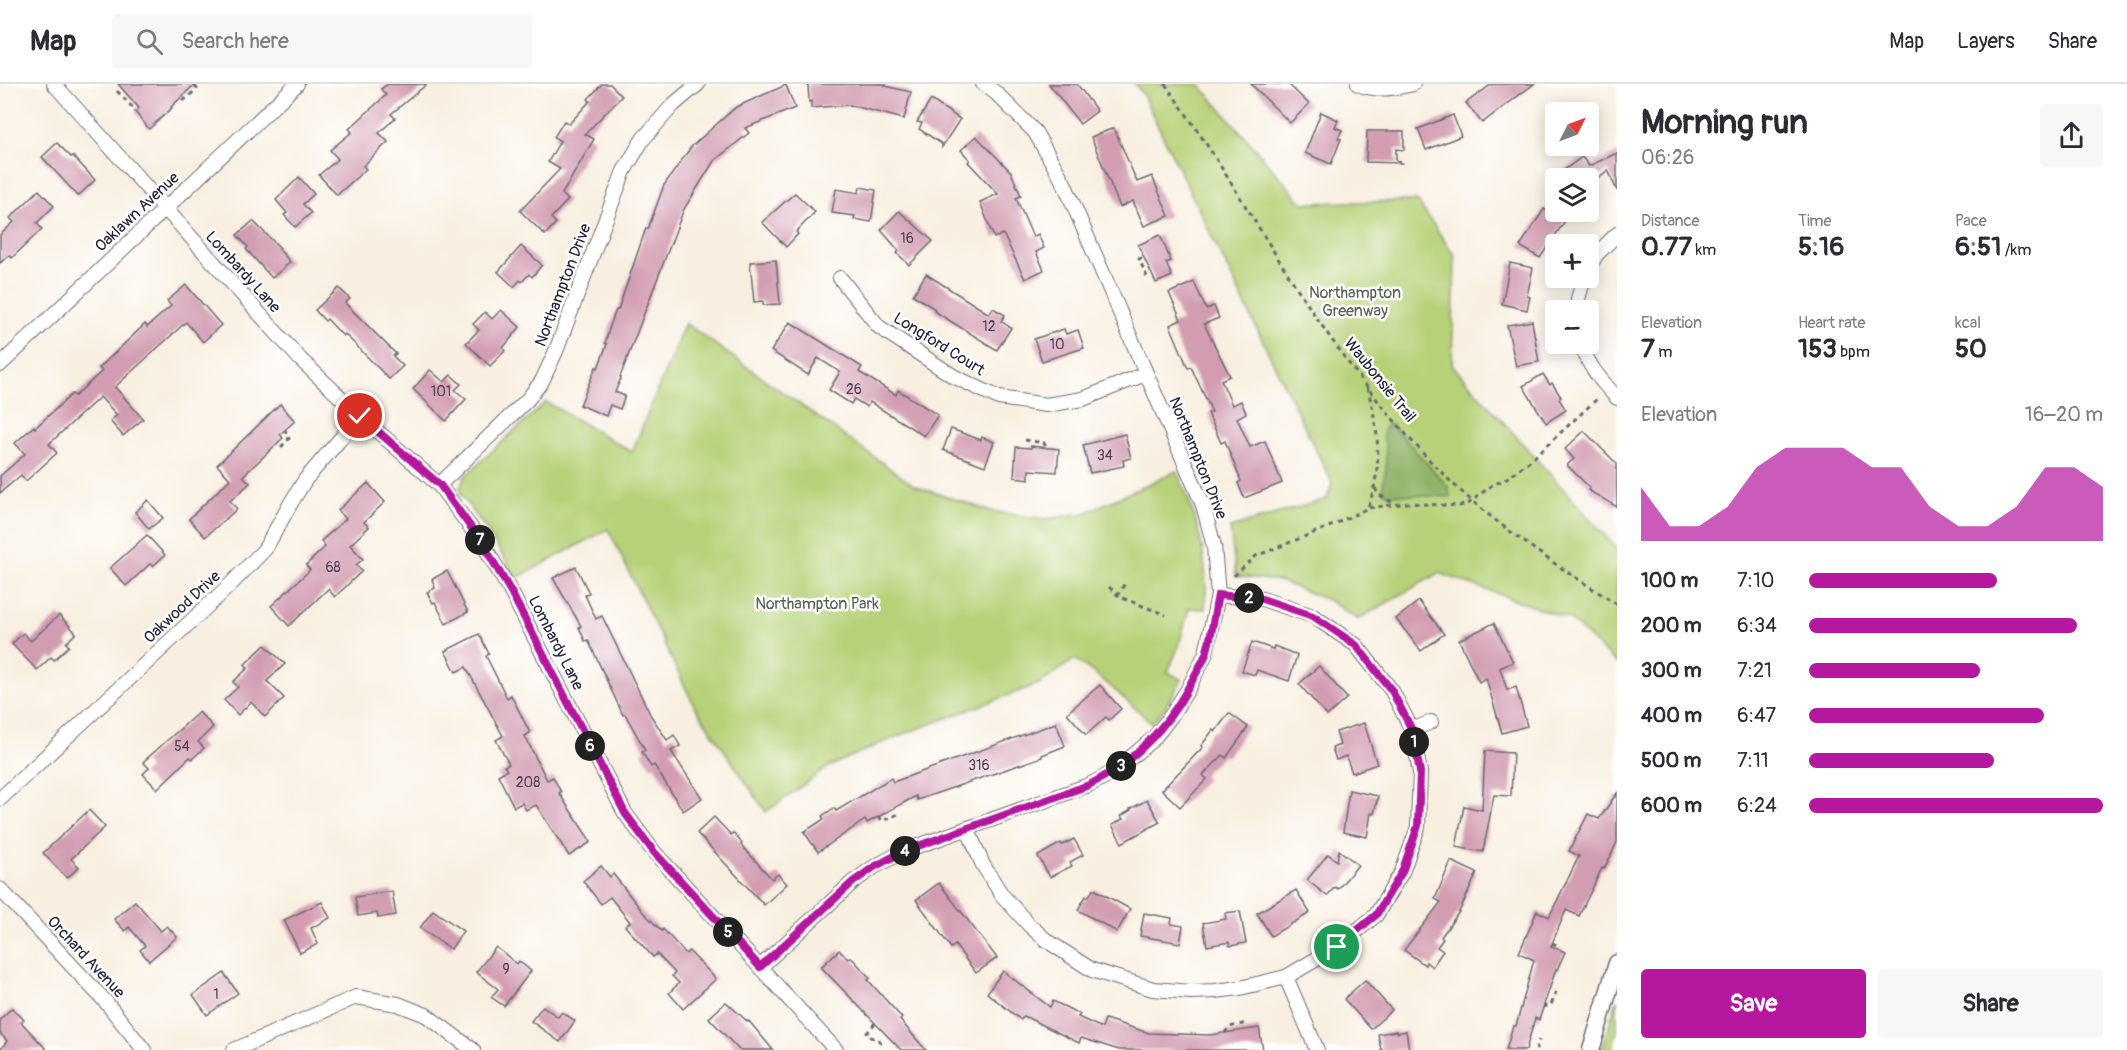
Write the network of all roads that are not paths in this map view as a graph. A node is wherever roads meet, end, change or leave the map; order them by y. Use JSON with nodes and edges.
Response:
{"nodes":[{"id":1,"x":54,"y":84,"type":"edge"},
{"id":2,"x":297,"y":84,"type":"edge"},
{"id":3,"x":698,"y":84,"type":"edge"},
{"id":4,"x":983,"y":84,"type":"edge"},
{"id":5,"x":1358,"y":84,"type":"edge"},
{"id":6,"x":1413,"y":84,"type":"edge"},
{"id":7,"x":165,"y":209,"type":"junction"},
{"id":8,"x":1617,"y":234,"type":"edge"},
{"id":9,"x":1599,"y":252,"type":"edge"},
{"id":10,"x":840,"y":278,"type":"dead end"},
{"id":11,"x":1585,"y":354,"type":"edge"},
{"id":12,"x":0,"y":365,"type":"edge"},
{"id":13,"x":1145,"y":374,"type":"junction"},
{"id":14,"x":1617,"y":398,"type":"edge"},
{"id":15,"x":360,"y":416,"type":"junction"},
{"id":16,"x":440,"y":485,"type":"junction"},
{"id":17,"x":1218,"y":595,"type":"junction"},
{"id":18,"x":1431,"y":722,"type":"dead end"},
{"id":19,"x":1412,"y":730,"type":"junction"},
{"id":20,"x":0,"y":799,"type":"edge"},
{"id":21,"x":967,"y":828,"type":"junction"},
{"id":22,"x":0,"y":889,"type":"edge"},
{"id":23,"x":1617,"y":963,"type":"edge"},
{"id":24,"x":760,"y":967,"type":"junction"},
{"id":25,"x":1286,"y":976,"type":"junction"},
{"id":26,"x":144,"y":1050,"type":"edge"},
{"id":27,"x":234,"y":1050,"type":"edge"},
{"id":28,"x":473,"y":1050,"type":"edge"},
{"id":29,"x":836,"y":1050,"type":"edge"},
{"id":30,"x":1317,"y":1050,"type":"edge"},
{"id":31,"x":1590,"y":1050,"type":"edge"}],
"edges":[{"from":1,"to":7,"type":"street","name":"Lombardy Lane"},
{"from":2,"to":7,"type":"street","name":"Oaklawn Avenue"},
{"from":3,"to":16,"type":"street","name":"Northampton Drive"},
{"from":4,"to":13,"type":"street","name":"Northampton Drive"},
{"from":5,"to":6,"type":"street"},
{"from":7,"to":12,"type":"street","name":"Oaklawn Avenue"},
{"from":7,"to":15,"type":"street","name":"Lombardy Lane"},
{"from":8,"to":9,"type":"street"},
{"from":10,"to":13,"type":"street","name":"Longford Court"},
{"from":11,"to":14,"type":"street"},
{"from":13,"to":17,"type":"street","name":"Northampton Drive"},
{"from":15,"to":16,"type":"street","name":"Lombardy Lane"},
{"from":15,"to":20,"type":"street","name":"Oakwood Drive"},
{"from":16,"to":24,"type":"street","name":"Lombardy Lane"},
{"from":17,"to":19,"type":"street"},
{"from":17,"to":21,"type":"street","name":"Northampton Drive"},
{"from":18,"to":19,"type":"street"},
{"from":19,"to":25,"type":"street"},
{"from":21,"to":24,"type":"street","name":"Northampton Drive"},
{"from":21,"to":25,"type":"street"},
{"from":22,"to":26,"type":"street","name":"Orchard Avenue"},
{"from":23,"to":31,"type":"street"},
{"from":24,"to":29,"type":"street","name":"Lombardy Lane"},
{"from":25,"to":30,"type":"street"},
{"from":27,"to":28,"type":"street"}]}
